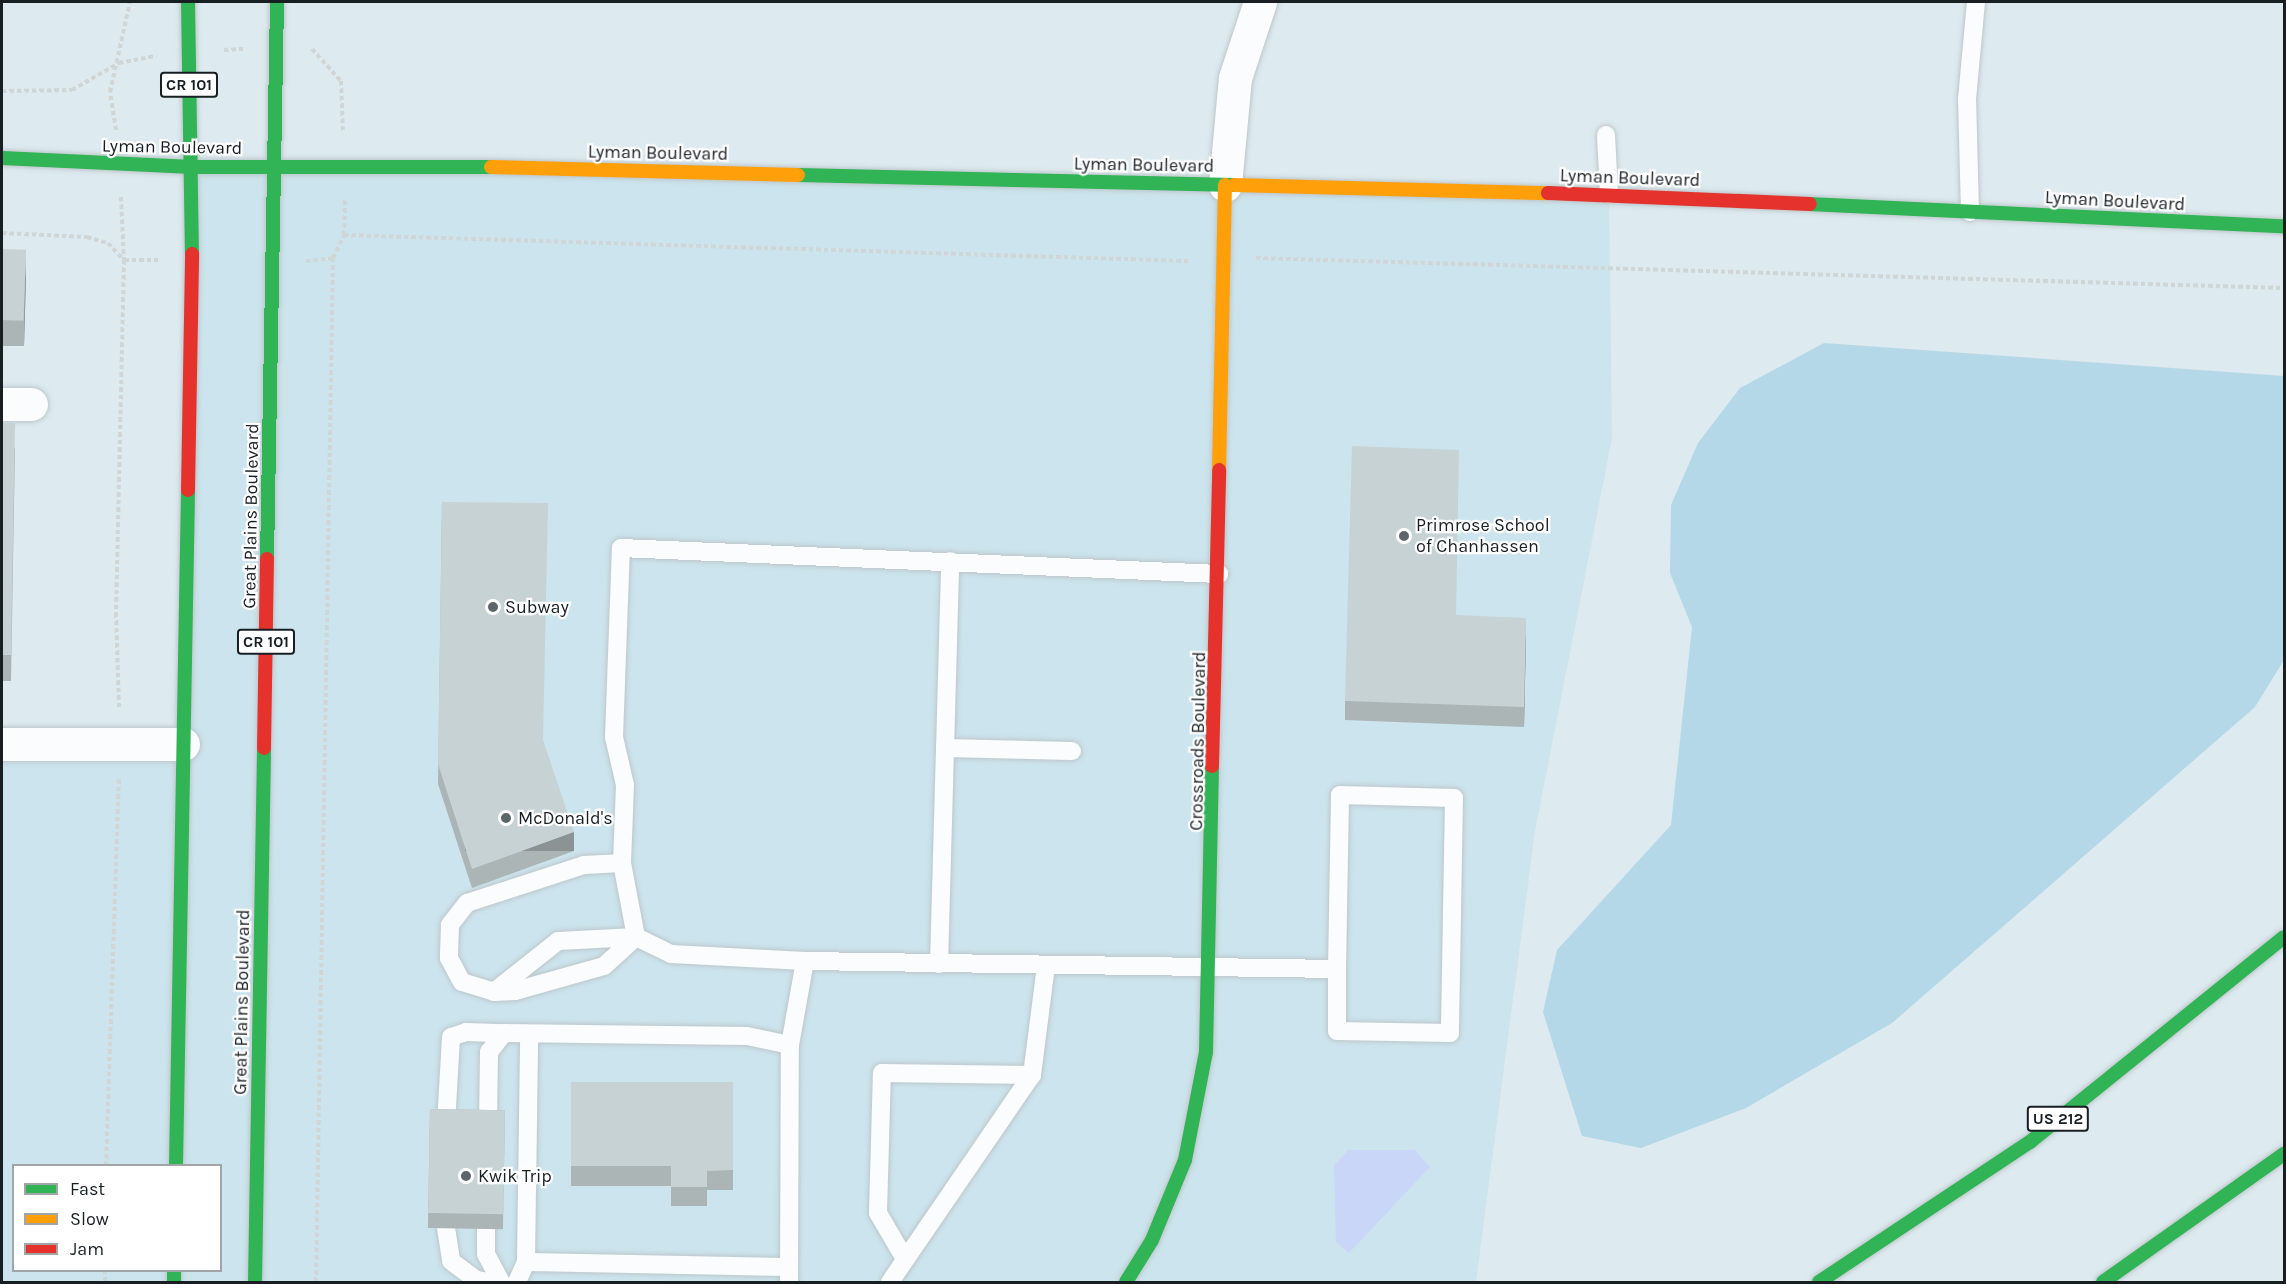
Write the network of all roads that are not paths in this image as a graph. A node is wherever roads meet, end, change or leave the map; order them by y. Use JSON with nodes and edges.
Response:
{"nodes":[{"id":1,"x":188,"y":2,"type":"edge"},
{"id":2,"x":277,"y":2,"type":"edge"},
{"id":3,"x":1260,"y":2,"type":"edge"},
{"id":4,"x":1976,"y":2,"type":"edge"},
{"id":5,"x":1606,"y":135,"type":"dead end"},
{"id":6,"x":2,"y":158,"type":"edge"},
{"id":7,"x":274,"y":166,"type":"junction"},
{"id":8,"x":193,"y":167,"type":"junction"},
{"id":9,"x":1225,"y":185,"type":"junction"},
{"id":10,"x":1610,"y":194,"type":"junction"},
{"id":11,"x":1970,"y":212,"type":"junction"},
{"id":12,"x":2284,"y":226,"type":"edge"},
{"id":13,"x":950,"y":561,"type":"junction"},
{"id":14,"x":1219,"y":574,"type":"junction"},
{"id":15,"x":2,"y":744,"type":"edge"},
{"id":16,"x":183,"y":744,"type":"junction"},
{"id":17,"x":945,"y":748,"type":"junction"},
{"id":18,"x":1072,"y":751,"type":"dead end"},
{"id":19,"x":622,"y":863,"type":"junction"},
{"id":20,"x":636,"y":937,"type":"junction"},
{"id":21,"x":2284,"y":937,"type":"edge"},
{"id":22,"x":805,"y":961,"type":"junction"},
{"id":23,"x":939,"y":964,"type":"junction"},
{"id":24,"x":1046,"y":966,"type":"junction"},
{"id":25,"x":1211,"y":969,"type":"junction"},
{"id":26,"x":1337,"y":969,"type":"junction"},
{"id":27,"x":494,"y":992,"type":"junction"},
{"id":28,"x":504,"y":1033,"type":"junction"},
{"id":29,"x":529,"y":1034,"type":"junction"},
{"id":30,"x":790,"y":1045,"type":"junction"},
{"id":31,"x":1032,"y":1075,"type":"junction"},
{"id":32,"x":446,"y":1124,"type":"edge"},
{"id":33,"x":488,"y":1125,"type":"edge"},
{"id":34,"x":2284,"y":1154,"type":"edge"},
{"id":35,"x":176,"y":1164,"type":"edge"},
{"id":36,"x":446,"y":1228,"type":"edge"},
{"id":37,"x":486,"y":1229,"type":"edge"},
{"id":38,"x":905,"y":1259,"type":"junction"},
{"id":39,"x":526,"y":1262,"type":"junction"},
{"id":40,"x":789,"y":1275,"type":"edge"},
{"id":41,"x":255,"y":1282,"type":"edge"},
{"id":42,"x":488,"y":1282,"type":"edge"},
{"id":43,"x":501,"y":1282,"type":"edge"},
{"id":44,"x":517,"y":1282,"type":"edge"},
{"id":45,"x":890,"y":1282,"type":"edge"},
{"id":46,"x":1126,"y":1282,"type":"edge"},
{"id":47,"x":1819,"y":1282,"type":"edge"},
{"id":48,"x":2103,"y":1282,"type":"edge"}],
"edges":[{"from":1,"to":8,"type":"main road","number":"CR 101"},
{"from":2,"to":7,"type":"main road","name":"Great Plains Boulevard","number":"CR 101"},
{"from":3,"to":9,"type":"street"},
{"from":4,"to":11,"type":"lane"},
{"from":5,"to":10,"type":"lane"},
{"from":6,"to":8,"type":"main road","name":"Lyman Boulevard"},
{"from":7,"to":8,"type":"main road","name":"Lyman Boulevard"},
{"from":7,"to":9,"type":"main road","name":"Lyman Boulevard"},
{"from":7,"to":41,"type":"main road","name":"Great Plains Boulevard","number":"CR 101"},
{"from":8,"to":16,"type":"main road","number":"CR 101"},
{"from":9,"to":10,"type":"main road","name":"Lyman Boulevard"},
{"from":9,"to":14,"type":"main road","name":"Crossroads Boulevard"},
{"from":10,"to":11,"type":"main road","name":"Lyman Boulevard"},
{"from":11,"to":12,"type":"main road","name":"Lyman Boulevard"},
{"from":13,"to":14,"type":"lane"},
{"from":13,"to":17,"type":"lane"},
{"from":13,"to":19,"type":"lane"},
{"from":14,"to":25,"type":"main road","name":"Crossroads Boulevard"},
{"from":15,"to":16,"type":"street"},
{"from":16,"to":35,"type":"main road","number":"CR 101"},
{"from":17,"to":18,"type":"lane"},
{"from":17,"to":23,"type":"lane"},
{"from":19,"to":20,"type":"lane"},
{"from":19,"to":27,"type":"lane"},
{"from":20,"to":22,"type":"lane"},
{"from":20,"to":27,"type":"lane"},
{"from":20,"to":27,"type":"lane"},
{"from":21,"to":47,"type":"main road","number":"US 212"},
{"from":22,"to":23,"type":"lane"},
{"from":22,"to":30,"type":"lane"},
{"from":23,"to":24,"type":"lane"},
{"from":24,"to":25,"type":"lane"},
{"from":24,"to":31,"type":"lane"},
{"from":25,"to":26,"type":"lane"},
{"from":25,"to":46,"type":"main road","name":"Crossroads Boulevard"},
{"from":26,"to":26,"type":"lane"},
{"from":28,"to":29,"type":"lane"},
{"from":28,"to":32,"type":"lane"},
{"from":28,"to":33,"type":"lane"},
{"from":29,"to":30,"type":"lane"},
{"from":29,"to":39,"type":"lane"},
{"from":30,"to":40,"type":"lane"},
{"from":31,"to":38,"type":"lane"},
{"from":31,"to":38,"type":"lane"},
{"from":34,"to":48,"type":"main road"},
{"from":36,"to":42,"type":"lane"},
{"from":37,"to":43,"type":"lane"},
{"from":38,"to":45,"type":"lane"},
{"from":39,"to":40,"type":"lane"},
{"from":39,"to":44,"type":"lane"}]}
